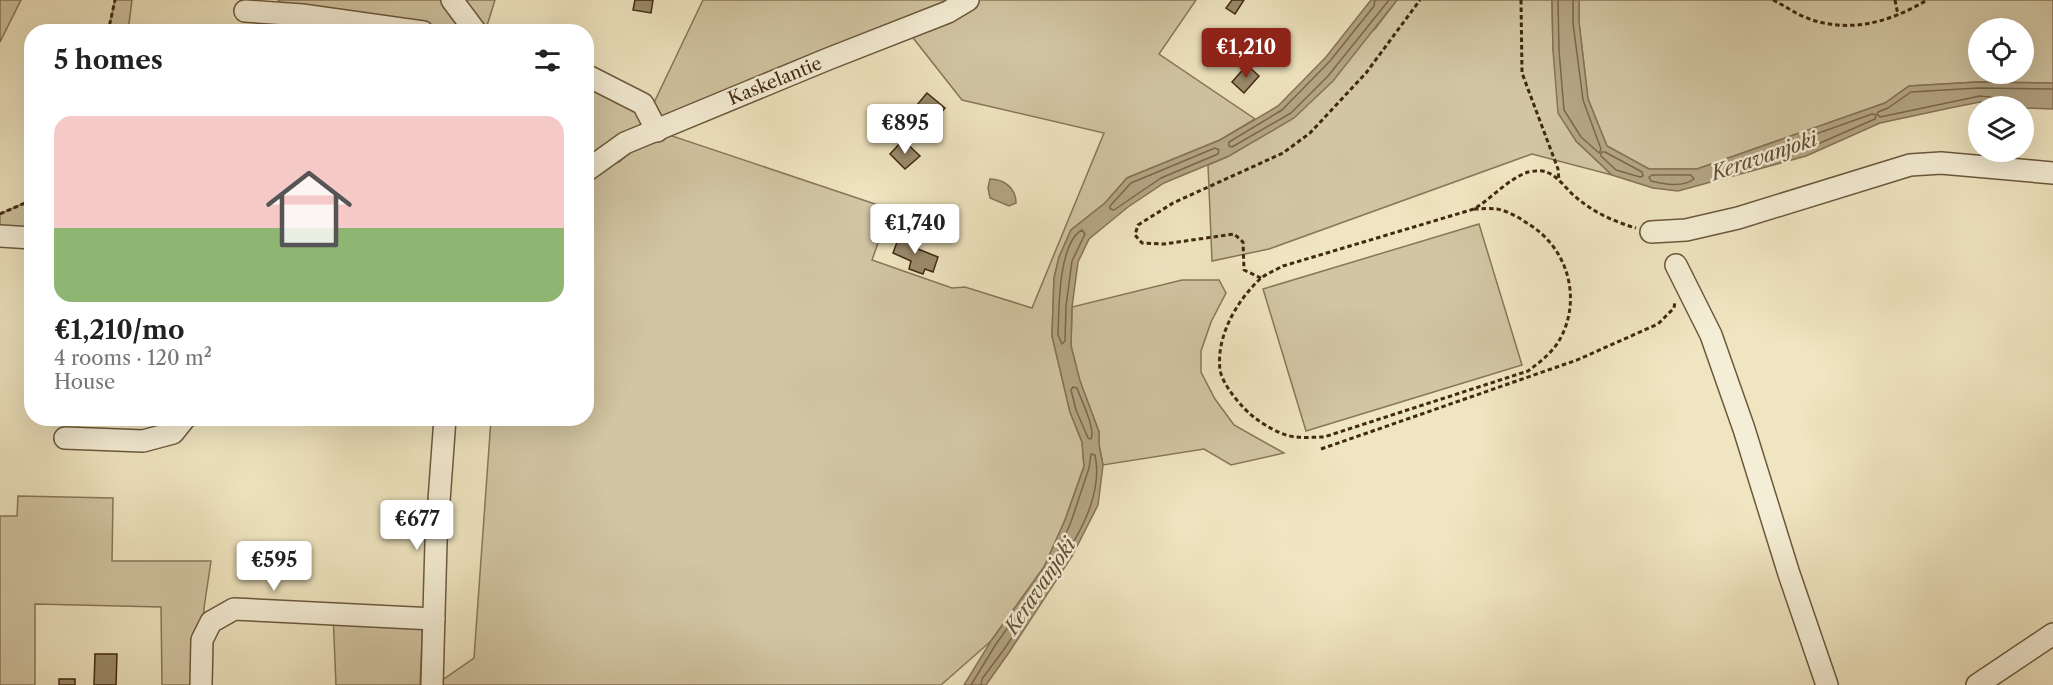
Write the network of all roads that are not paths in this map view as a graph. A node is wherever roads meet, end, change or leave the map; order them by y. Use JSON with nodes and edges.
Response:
{"nodes":[{"id":1,"x":452,"y":0,"type":"edge"},
{"id":2,"x":968,"y":0,"type":"edge"},
{"id":3,"x":245,"y":10,"type":"dead end"},
{"id":4,"x":366,"y":24,"type":"edge"},
{"id":5,"x":470,"y":24,"type":"edge"},
{"id":6,"x":594,"y":79,"type":"edge"},
{"id":7,"x":657,"y":131,"type":"junction"},
{"id":8,"x":594,"y":165,"type":"edge"},
{"id":9,"x":2053,"y":174,"type":"edge"},
{"id":10,"x":1651,"y":232,"type":"road end"},
{"id":11,"x":0,"y":236,"type":"edge"},
{"id":12,"x":24,"y":238,"type":"edge"},
{"id":13,"x":1676,"y":265,"type":"dead end"},
{"id":14,"x":178,"y":426,"type":"edge"},
{"id":15,"x":444,"y":426,"type":"edge"},
{"id":16,"x":65,"y":438,"type":"dead end"},
{"id":17,"x":434,"y":619,"type":"junction"},
{"id":18,"x":2053,"y":634,"type":"edge"},
{"id":19,"x":201,"y":685,"type":"edge"},
{"id":20,"x":432,"y":685,"type":"edge"},
{"id":21,"x":1827,"y":685,"type":"edge"},
{"id":22,"x":1977,"y":685,"type":"edge"}],
"edges":[{"from":1,"to":5,"type":"street"},
{"from":2,"to":7,"type":"street","name":"Kaskelantie"},
{"from":3,"to":4,"type":"street"},
{"from":6,"to":7,"type":"street"},
{"from":7,"to":8,"type":"street","name":"Kaskelantie"},
{"from":9,"to":10,"type":"street"},
{"from":11,"to":12,"type":"street"},
{"from":13,"to":21,"type":"street"},
{"from":14,"to":16,"type":"street"},
{"from":15,"to":17,"type":"street"},
{"from":17,"to":19,"type":"street"},
{"from":17,"to":20,"type":"street"},
{"from":18,"to":22,"type":"street"}]}
